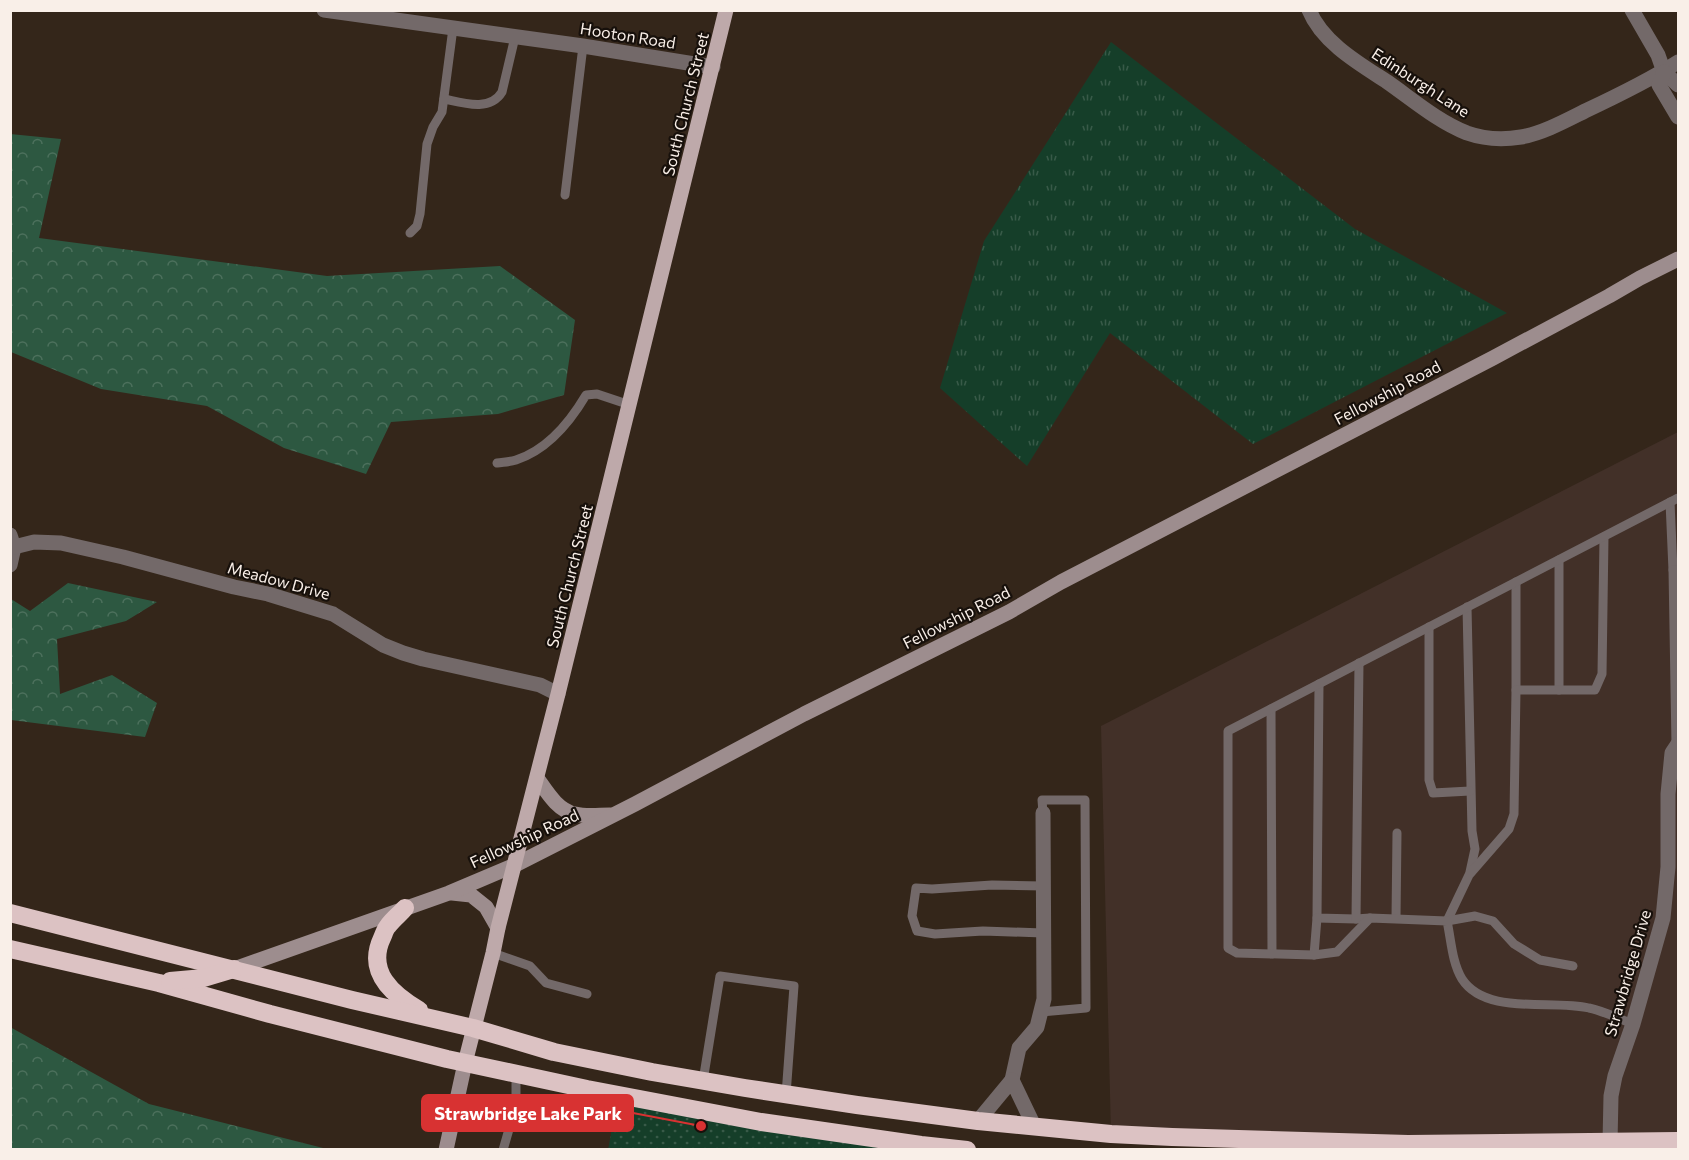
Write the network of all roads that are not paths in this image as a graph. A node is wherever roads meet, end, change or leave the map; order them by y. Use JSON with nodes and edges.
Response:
{"nodes":[{"id":1,"x":324,"y":10,"type":"edge"},
{"id":2,"x":726,"y":10,"type":"edge"},
{"id":3,"x":1310,"y":10,"type":"edge"},
{"id":4,"x":1632,"y":10,"type":"edge"},
{"id":5,"x":453,"y":28,"type":"junction"},
{"id":6,"x":515,"y":37,"type":"junction"},
{"id":7,"x":583,"y":46,"type":"junction"},
{"id":8,"x":1678,"y":62,"type":"edge"},
{"id":9,"x":713,"y":66,"type":"junction"},
{"id":10,"x":1664,"y":72,"type":"junction"},
{"id":11,"x":1678,"y":85,"type":"edge"},
{"id":12,"x":444,"y":99,"type":"junction"},
{"id":13,"x":1678,"y":117,"type":"edge"},
{"id":14,"x":565,"y":195,"type":"dead end"},
{"id":15,"x":410,"y":233,"type":"dead end"},
{"id":16,"x":1678,"y":259,"type":"edge"},
{"id":17,"x":630,"y":405,"type":"junction"},
{"id":18,"x":497,"y":463,"type":"dead end"},
{"id":19,"x":1674,"y":500,"type":"edge"},
{"id":20,"x":1604,"y":537,"type":"junction"},
{"id":21,"x":12,"y":541,"type":"edge"},
{"id":22,"x":1559,"y":560,"type":"junction"},
{"id":23,"x":10,"y":565,"type":"edge"},
{"id":24,"x":1676,"y":570,"type":"edge"},
{"id":25,"x":1516,"y":582,"type":"junction"},
{"id":26,"x":1467,"y":607,"type":"junction"},
{"id":27,"x":1429,"y":627,"type":"junction"},
{"id":28,"x":1359,"y":663,"type":"junction"},
{"id":29,"x":1319,"y":684,"type":"junction"},
{"id":30,"x":1516,"y":690,"type":"junction"},
{"id":31,"x":1559,"y":690,"type":"junction"},
{"id":32,"x":558,"y":694,"type":"junction"},
{"id":33,"x":1271,"y":709,"type":"junction"},
{"id":34,"x":1677,"y":745,"type":"edge"},
{"id":35,"x":537,"y":778,"type":"junction"},
{"id":36,"x":1470,"y":791,"type":"junction"},
{"id":37,"x":1043,"y":813,"type":"joint"},
{"id":38,"x":613,"y":815,"type":"junction"},
{"id":39,"x":1397,"y":833,"type":"dead end"},
{"id":40,"x":515,"y":865,"type":"junction"},
{"id":41,"x":1469,"y":875,"type":"junction"},
{"id":42,"x":1043,"y":886,"type":"junction"},
{"id":43,"x":1673,"y":890,"type":"edge"},
{"id":44,"x":449,"y":892,"type":"junction"},
{"id":45,"x":405,"y":908,"type":"junction"},
{"id":46,"x":10,"y":913,"type":"edge"},
{"id":47,"x":1317,"y":918,"type":"junction"},
{"id":48,"x":1370,"y":918,"type":"junction"},
{"id":49,"x":1396,"y":918,"type":"junction"},
{"id":50,"x":1356,"y":919,"type":"junction"},
{"id":51,"x":1447,"y":921,"type":"junction"},
{"id":52,"x":498,"y":928,"type":"junction"},
{"id":53,"x":1043,"y":933,"type":"junction"},
{"id":54,"x":10,"y":949,"type":"edge"},
{"id":55,"x":493,"y":953,"type":"junction"},
{"id":56,"x":1272,"y":954,"type":"junction"},
{"id":57,"x":1314,"y":955,"type":"junction"},
{"id":58,"x":1573,"y":966,"type":"dead end"},
{"id":59,"x":234,"y":969,"type":"junction"},
{"id":60,"x":159,"y":983,"type":"junction"},
{"id":61,"x":587,"y":994,"type":"dead end"},
{"id":62,"x":1041,"y":1012,"type":"junction"},
{"id":63,"x":434,"y":1018,"type":"junction"},
{"id":64,"x":1633,"y":1024,"type":"junction"},
{"id":65,"x":473,"y":1028,"type":"junction"},
{"id":66,"x":465,"y":1063,"type":"junction"},
{"id":67,"x":516,"y":1074,"type":"junction"},
{"id":68,"x":1012,"y":1080,"type":"junction"},
{"id":69,"x":703,"y":1081,"type":"junction"},
{"id":70,"x":587,"y":1089,"type":"junction"},
{"id":71,"x":786,"y":1095,"type":"junction"},
{"id":72,"x":516,"y":1105,"type":"junction"},
{"id":73,"x":454,"y":1110,"type":"junction"},
{"id":74,"x":978,"y":1121,"type":"junction"},
{"id":75,"x":1034,"y":1126,"type":"junction"},
{"id":76,"x":509,"y":1128,"type":"junction"},
{"id":77,"x":1678,"y":1141,"type":"edge"},
{"id":78,"x":1610,"y":1142,"type":"junction"},
{"id":79,"x":446,"y":1149,"type":"edge"},
{"id":80,"x":503,"y":1149,"type":"edge"},
{"id":81,"x":968,"y":1149,"type":"edge"}],
"edges":[{"from":1,"to":5,"type":"street","name":"Hooton Road"},
{"from":2,"to":9,"type":"main road","name":"South Church Street"},
{"from":3,"to":10,"type":"street","name":"Edinburgh Lane"},
{"from":4,"to":10,"type":"street"},
{"from":5,"to":6,"type":"street","name":"Hooton Road"},
{"from":5,"to":12,"type":"lane"},
{"from":6,"to":7,"type":"street","name":"Hooton Road"},
{"from":6,"to":12,"type":"lane"},
{"from":7,"to":9,"type":"street","name":"Hooton Road"},
{"from":7,"to":14,"type":"lane"},
{"from":8,"to":10,"type":"street","name":"Edinburgh Lane"},
{"from":9,"to":17,"type":"main road","name":"South Church Street"},
{"from":10,"to":11,"type":"street"},
{"from":10,"to":13,"type":"street"},
{"from":12,"to":15,"type":"lane"},
{"from":16,"to":38,"type":"street","name":"Fellowship Road"},
{"from":17,"to":18,"type":"lane"},
{"from":17,"to":32,"type":"main road","name":"South Church Street"},
{"from":19,"to":20,"type":"lane"},
{"from":19,"to":24,"type":"lane"},
{"from":20,"to":22,"type":"lane"},
{"from":20,"to":31,"type":"lane"},
{"from":21,"to":23,"type":"street","name":"Meadow Drive"},
{"from":21,"to":32,"type":"street","name":"Meadow Drive"},
{"from":22,"to":25,"type":"lane"},
{"from":22,"to":31,"type":"lane"},
{"from":24,"to":34,"type":"lane"},
{"from":25,"to":26,"type":"lane"},
{"from":25,"to":30,"type":"lane"},
{"from":26,"to":27,"type":"lane"},
{"from":26,"to":36,"type":"lane"},
{"from":27,"to":28,"type":"lane"},
{"from":27,"to":36,"type":"lane"},
{"from":28,"to":29,"type":"lane"},
{"from":28,"to":50,"type":"lane"},
{"from":29,"to":33,"type":"lane"},
{"from":29,"to":47,"type":"lane"},
{"from":30,"to":31,"type":"lane"},
{"from":30,"to":41,"type":"lane"},
{"from":32,"to":35,"type":"main road","name":"South Church Street"},
{"from":33,"to":56,"type":"lane"},
{"from":33,"to":56,"type":"lane"},
{"from":34,"to":43,"type":"street","name":"Strawbridge Drive"},
{"from":35,"to":38,"type":"street"},
{"from":35,"to":40,"type":"main road","name":"South Church Street"},
{"from":36,"to":41,"type":"lane"},
{"from":37,"to":42,"type":"street"},
{"from":37,"to":62,"type":"lane"},
{"from":38,"to":40,"type":"street","name":"Fellowship Road"},
{"from":39,"to":49,"type":"lane"},
{"from":40,"to":44,"type":"street","name":"Fellowship Road"},
{"from":40,"to":52,"type":"main road","name":"South Church Street"},
{"from":41,"to":51,"type":"lane"},
{"from":42,"to":53,"type":"street"},
{"from":42,"to":53,"type":"lane"},
{"from":43,"to":64,"type":"street","name":"Strawbridge Drive"},
{"from":44,"to":45,"type":"street","name":"Fellowship Road"},
{"from":44,"to":52,"type":"street"},
{"from":45,"to":59,"type":"street","name":"Fellowship Road"},
{"from":45,"to":63,"type":"highway"},
{"from":46,"to":59,"type":"highway"},
{"from":47,"to":50,"type":"lane"},
{"from":47,"to":57,"type":"lane"},
{"from":48,"to":49,"type":"lane"},
{"from":48,"to":50,"type":"lane"},
{"from":48,"to":57,"type":"lane"},
{"from":49,"to":51,"type":"lane"},
{"from":51,"to":58,"type":"lane"},
{"from":51,"to":64,"type":"lane"},
{"from":52,"to":55,"type":"main road","name":"South Church Street"},
{"from":53,"to":62,"type":"street"},
{"from":54,"to":60,"type":"highway"},
{"from":55,"to":61,"type":"lane"},
{"from":55,"to":65,"type":"main road","name":"South Church Street"},
{"from":56,"to":57,"type":"lane"},
{"from":59,"to":60,"type":"highway"},
{"from":59,"to":63,"type":"highway"},
{"from":60,"to":66,"type":"highway"},
{"from":62,"to":68,"type":"street"},
{"from":63,"to":65,"type":"highway"},
{"from":64,"to":78,"type":"street","name":"Strawbridge Drive"},
{"from":65,"to":66,"type":"main road","name":"South Church Street"},
{"from":65,"to":69,"type":"highway"},
{"from":66,"to":67,"type":"highway"},
{"from":66,"to":73,"type":"street","name":"South Church Street"},
{"from":67,"to":70,"type":"highway"},
{"from":67,"to":72,"type":"lane"},
{"from":68,"to":74,"type":"street"},
{"from":68,"to":75,"type":"street"},
{"from":69,"to":71,"type":"highway"},
{"from":69,"to":71,"type":"lane"},
{"from":70,"to":72,"type":"lane"},
{"from":70,"to":81,"type":"highway"},
{"from":71,"to":74,"type":"highway"},
{"from":72,"to":76,"type":"lane"},
{"from":73,"to":76,"type":"lane"},
{"from":73,"to":79,"type":"street","name":"South Church Street"},
{"from":74,"to":75,"type":"highway"},
{"from":75,"to":78,"type":"highway"},
{"from":76,"to":80,"type":"lane"},
{"from":77,"to":78,"type":"highway"}]}
